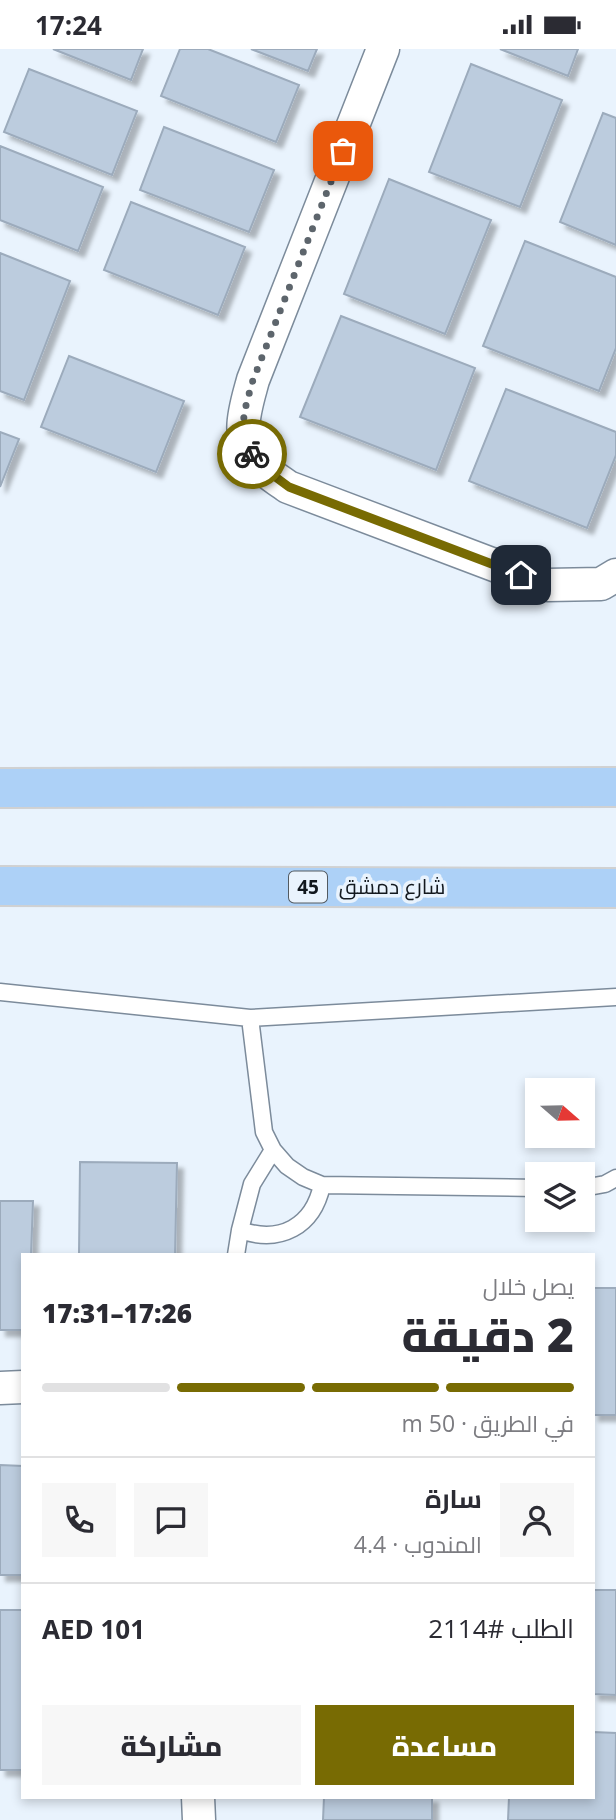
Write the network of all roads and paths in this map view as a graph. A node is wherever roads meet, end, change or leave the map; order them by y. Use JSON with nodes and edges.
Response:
{"nodes":[{"id":1,"x":383,"y":49,"type":"edge"},
{"id":2,"x":616,"y":575,"type":"edge"},
{"id":3,"x":0,"y":787,"type":"edge"},
{"id":4,"x":616,"y":787,"type":"edge"},
{"id":5,"x":0,"y":886,"type":"edge"},
{"id":6,"x":616,"y":887,"type":"edge"},
{"id":7,"x":0,"y":992,"type":"edge"},
{"id":8,"x":616,"y":997,"type":"edge"},
{"id":9,"x":250,"y":1018,"type":"junction"},
{"id":10,"x":274,"y":1150,"type":"junction"},
{"id":11,"x":616,"y":1178,"type":"edge"},
{"id":12,"x":322,"y":1185,"type":"junction"},
{"id":13,"x":595,"y":1186,"type":"edge"},
{"id":14,"x":525,"y":1188,"type":"edge"},
{"id":15,"x":240,"y":1230,"type":"junction"},
{"id":16,"x":236,"y":1253,"type":"edge"},
{"id":17,"x":21,"y":1387,"type":"edge"},
{"id":18,"x":0,"y":1388,"type":"edge"},
{"id":19,"x":198,"y":1799,"type":"edge"},
{"id":20,"x":198,"y":1820,"type":"edge"}],
"edges":[{"from":1,"to":2,"type":"street"},
{"from":3,"to":4,"type":"main road"},
{"from":5,"to":6,"type":"main road","name":"شارع دمشق","number":"45"},
{"from":7,"to":9,"type":"lane"},
{"from":8,"to":9,"type":"lane"},
{"from":9,"to":10,"type":"lane"},
{"from":10,"to":12,"type":"lane"},
{"from":10,"to":15,"type":"lane"},
{"from":11,"to":13,"type":"lane"},
{"from":12,"to":14,"type":"lane"},
{"from":12,"to":15,"type":"lane"},
{"from":15,"to":16,"type":"lane"},
{"from":17,"to":18,"type":"street"},
{"from":19,"to":20,"type":"street"}]}
